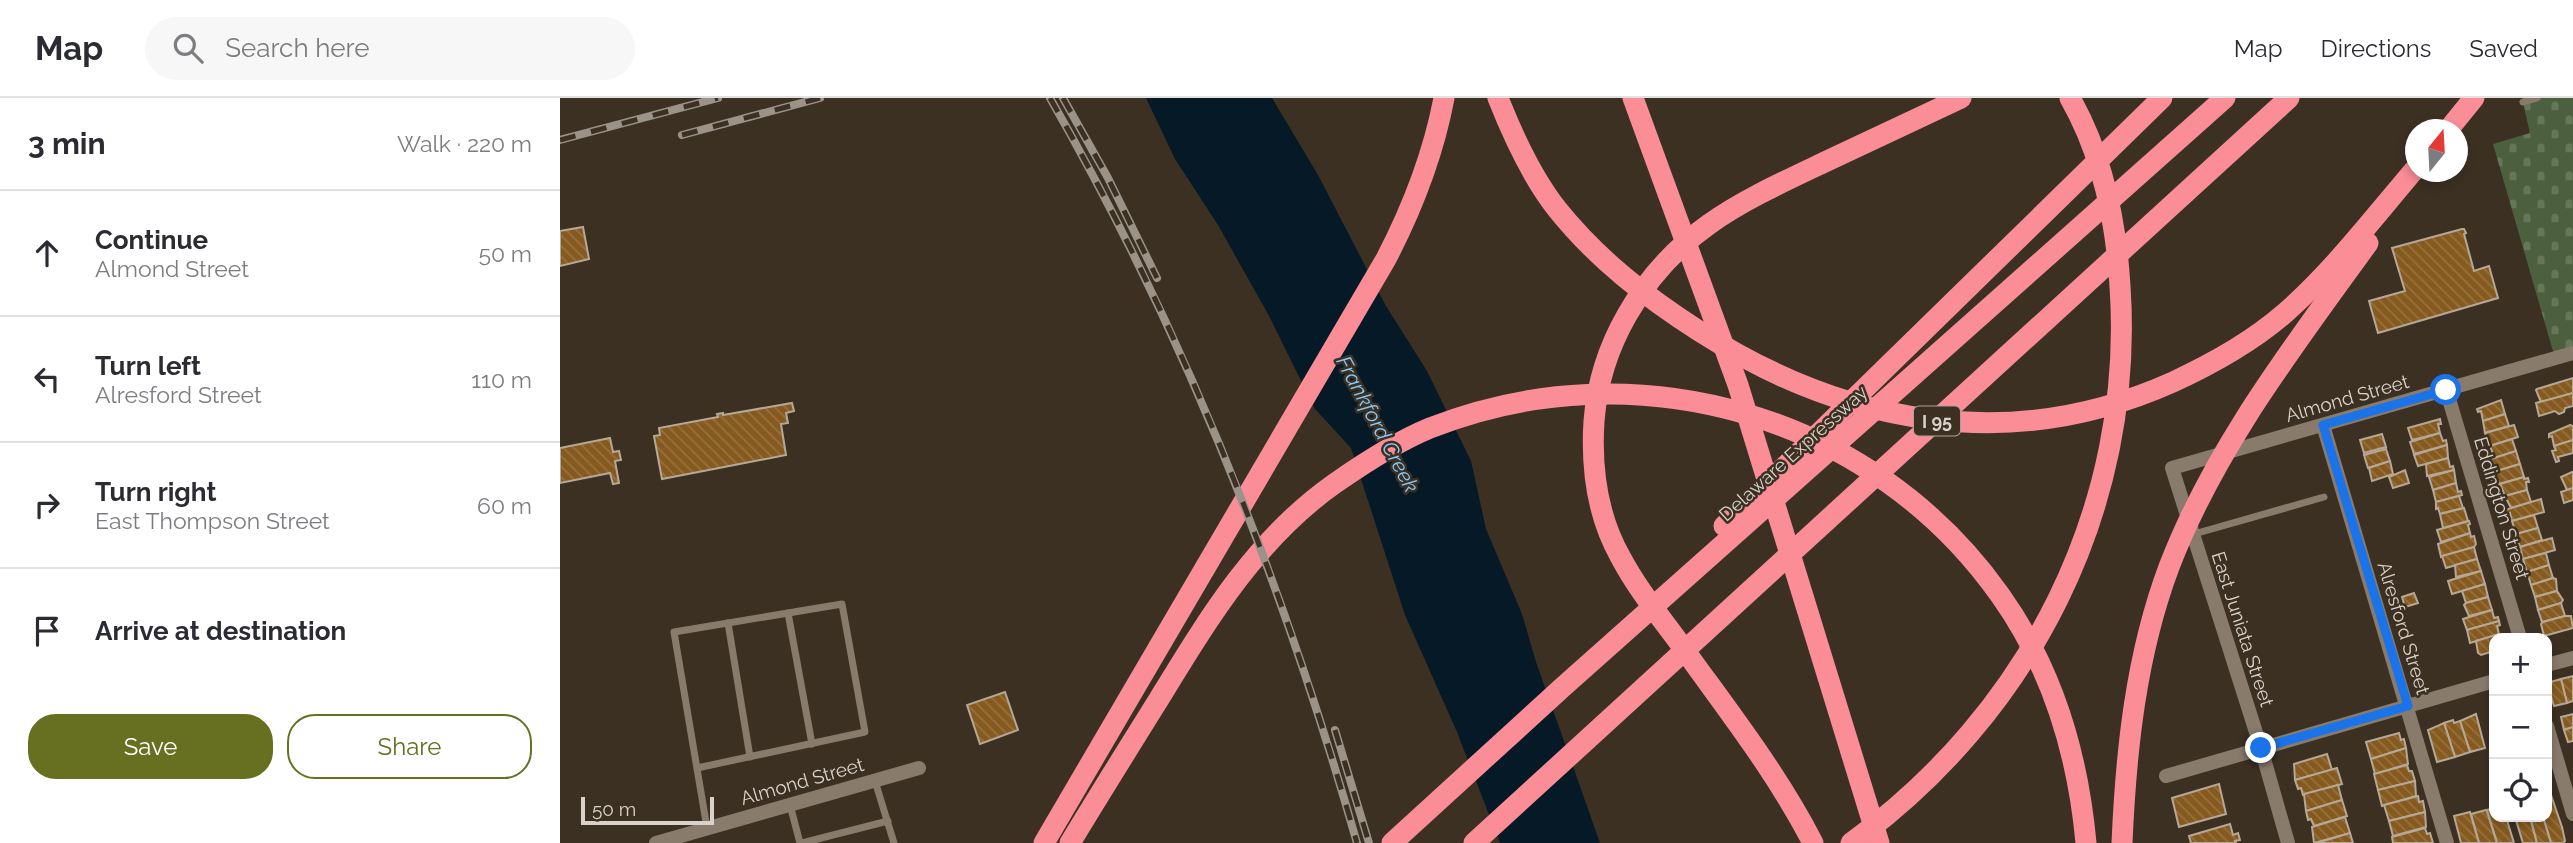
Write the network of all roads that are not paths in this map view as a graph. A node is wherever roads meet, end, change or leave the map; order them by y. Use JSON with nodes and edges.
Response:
{"nodes":[{"id":1,"x":1444,"y":98,"type":"edge"},
{"id":2,"x":1498,"y":98,"type":"edge"},
{"id":3,"x":1633,"y":98,"type":"edge"},
{"id":4,"x":1961,"y":98,"type":"edge"},
{"id":5,"x":2070,"y":98,"type":"edge"},
{"id":6,"x":2162,"y":98,"type":"edge"},
{"id":7,"x":2225,"y":98,"type":"edge"},
{"id":8,"x":2289,"y":98,"type":"edge"},
{"id":9,"x":2473,"y":98,"type":"edge"},
{"id":10,"x":2537,"y":98,"type":"edge"},
{"id":11,"x":2523,"y":102,"type":"dead end"},
{"id":12,"x":2457,"y":119,"type":"edge"},
{"id":13,"x":2406,"y":182,"type":"edge"},
{"id":14,"x":2409,"y":182,"type":"edge"},
{"id":15,"x":2573,"y":353,"type":"edge"},
{"id":16,"x":2446,"y":390,"type":"junction"},
{"id":17,"x":2323,"y":425,"type":"junction"},
{"id":18,"x":2172,"y":468,"type":"joint"},
{"id":19,"x":2324,"y":497,"type":"dead end"},
{"id":20,"x":2193,"y":534,"type":"junction"},
{"id":21,"x":788,"y":613,"type":"junction"},
{"id":22,"x":728,"y":623,"type":"junction"},
{"id":23,"x":2519,"y":633,"type":"edge"},
{"id":24,"x":2573,"y":658,"type":"edge"},
{"id":25,"x":2552,"y":664,"type":"edge"},
{"id":26,"x":2489,"y":682,"type":"edge"},
{"id":27,"x":1564,"y":686,"type":"junction"},
{"id":28,"x":2408,"y":706,"type":"junction"},
{"id":29,"x":2552,"y":743,"type":"edge"},
{"id":30,"x":812,"y":744,"type":"junction"},
{"id":31,"x":2261,"y":748,"type":"junction"},
{"id":32,"x":750,"y":757,"type":"junction"},
{"id":33,"x":697,"y":768,"type":"junction"},
{"id":34,"x":919,"y":768,"type":"dead end"},
{"id":35,"x":2165,"y":776,"type":"dead end"},
{"id":36,"x":875,"y":781,"type":"junction"},
{"id":37,"x":790,"y":805,"type":"junction"},
{"id":38,"x":2573,"y":814,"type":"edge"},
{"id":39,"x":888,"y":821,"type":"junction"},
{"id":40,"x":708,"y":828,"type":"junction"},
{"id":41,"x":1478,"y":839,"type":"edge"},
{"id":42,"x":656,"y":843,"type":"edge"},
{"id":43,"x":801,"y":843,"type":"edge"},
{"id":44,"x":894,"y":843,"type":"edge"},
{"id":45,"x":1044,"y":843,"type":"edge"},
{"id":46,"x":1070,"y":843,"type":"edge"},
{"id":47,"x":1392,"y":843,"type":"edge"},
{"id":48,"x":1813,"y":843,"type":"edge"},
{"id":49,"x":1851,"y":843,"type":"edge"},
{"id":50,"x":1879,"y":843,"type":"edge"},
{"id":51,"x":2086,"y":843,"type":"edge"},
{"id":52,"x":2122,"y":843,"type":"edge"},
{"id":53,"x":2288,"y":843,"type":"edge"},
{"id":54,"x":2447,"y":843,"type":"edge"}],
"edges":[{"from":1,"to":45,"type":"highway"},
{"from":2,"to":13,"type":"highway"},
{"from":3,"to":50,"type":"highway"},
{"from":4,"to":48,"type":"highway"},
{"from":5,"to":49,"type":"highway"},
{"from":6,"to":27,"type":"highway"},
{"from":7,"to":27,"type":"highway","name":"Delaware Expressway","number":"I 95"},
{"from":8,"to":41,"type":"highway","number":"I 95"},
{"from":9,"to":12,"type":"highway"},
{"from":10,"to":11,"type":"lane"},
{"from":14,"to":52,"type":"highway"},
{"from":15,"to":16,"type":"street","name":"Almond Street"},
{"from":16,"to":17,"type":"street","name":"Almond Street"},
{"from":16,"to":23,"type":"street","name":"Eddington Street"},
{"from":17,"to":18,"type":"street","name":"Almond Street"},
{"from":17,"to":28,"type":"street","name":"Alresford Street"},
{"from":18,"to":20,"type":"street","name":"East Juniata Street"},
{"from":19,"to":20,"type":"lane"},
{"from":20,"to":31,"type":"street","name":"East Juniata Street"},
{"from":21,"to":22,"type":"lane"},
{"from":21,"to":30,"type":"lane"},
{"from":21,"to":30,"type":"lane"},
{"from":22,"to":32,"type":"lane"},
{"from":22,"to":33,"type":"lane"},
{"from":24,"to":25,"type":"street"},
{"from":26,"to":28,"type":"street"},
{"from":27,"to":47,"type":"highway","name":"Delaware Expressway","number":"I 95"},
{"from":28,"to":31,"type":"street"},
{"from":28,"to":54,"type":"street","name":"Alresford Street"},
{"from":29,"to":38,"type":"street"},
{"from":30,"to":32,"type":"lane"},
{"from":31,"to":35,"type":"street"},
{"from":31,"to":53,"type":"street","name":"East Juniata Street"},
{"from":32,"to":33,"type":"lane"},
{"from":33,"to":40,"type":"lane"},
{"from":34,"to":36,"type":"street","name":"Almond Street"},
{"from":36,"to":37,"type":"street","name":"Almond Street"},
{"from":36,"to":39,"type":"lane"},
{"from":37,"to":40,"type":"street","name":"Almond Street"},
{"from":37,"to":43,"type":"lane"},
{"from":39,"to":43,"type":"lane"},
{"from":39,"to":44,"type":"lane"},
{"from":40,"to":42,"type":"street","name":"Almond Street"},
{"from":46,"to":51,"type":"highway"}]}
